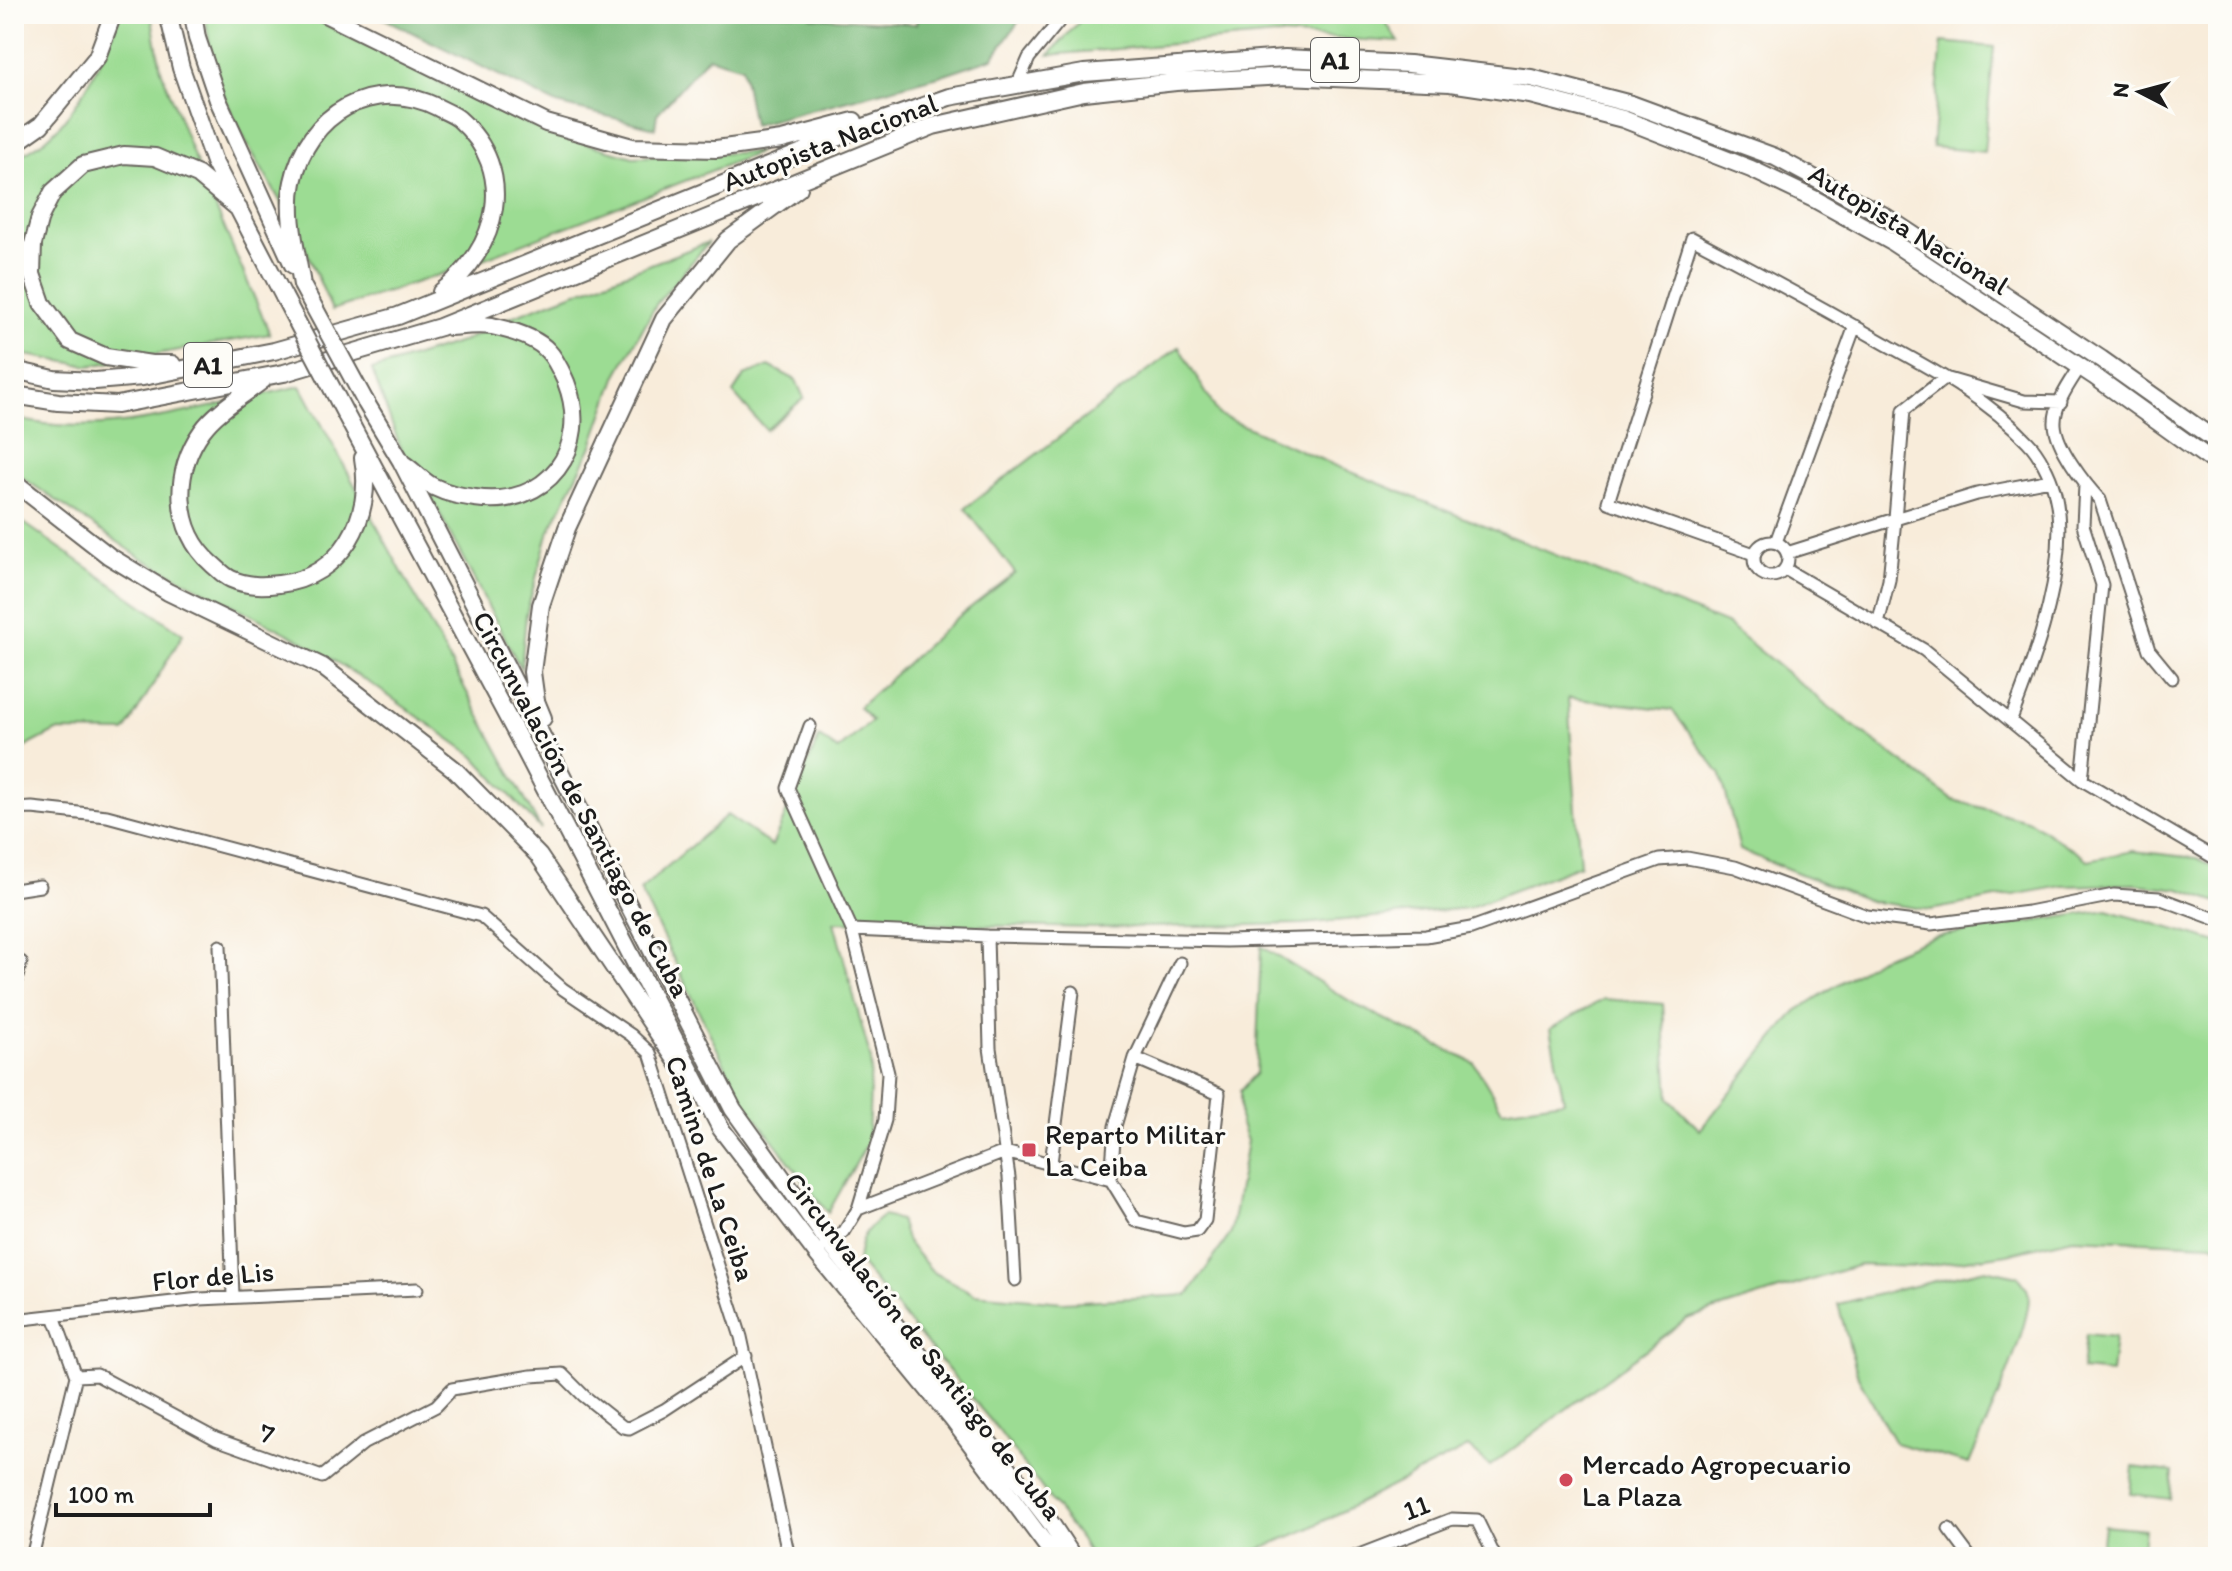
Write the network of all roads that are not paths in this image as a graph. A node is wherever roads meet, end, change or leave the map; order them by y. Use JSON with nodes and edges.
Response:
{"nodes":[{"id":1,"x":113,"y":14,"type":"edge"},
{"id":2,"x":168,"y":14,"type":"edge"},
{"id":3,"x":193,"y":14,"type":"edge"},
{"id":4,"x":325,"y":14,"type":"edge"},
{"id":5,"x":1065,"y":14,"type":"edge"},
{"id":6,"x":1018,"y":83,"type":"junction"},
{"id":7,"x":949,"y":97,"type":"junction"},
{"id":8,"x":14,"y":144,"type":"edge"},
{"id":9,"x":830,"y":168,"type":"junction"},
{"id":10,"x":239,"y":209,"type":"junction"},
{"id":11,"x":302,"y":285,"type":"junction"},
{"id":12,"x":398,"y":316,"type":"junction"},
{"id":13,"x":1855,"y":326,"type":"junction"},
{"id":14,"x":440,"y":327,"type":"junction"},
{"id":15,"x":221,"y":363,"type":"junction"},
{"id":16,"x":2080,"y":367,"type":"junction"},
{"id":17,"x":14,"y":370,"type":"edge"},
{"id":18,"x":269,"y":375,"type":"junction"},
{"id":19,"x":1945,"y":378,"type":"junction"},
{"id":20,"x":14,"y":395,"type":"edge"},
{"id":21,"x":2061,"y":402,"type":"junction"},
{"id":22,"x":360,"y":441,"type":"junction"},
{"id":23,"x":2218,"y":442,"type":"edge"},
{"id":24,"x":401,"y":461,"type":"junction"},
{"id":25,"x":2218,"y":465,"type":"edge"},
{"id":26,"x":2050,"y":480,"type":"junction"},
{"id":27,"x":14,"y":482,"type":"edge"},
{"id":28,"x":2085,"y":485,"type":"junction"},
{"id":29,"x":1895,"y":519,"type":"junction"},
{"id":30,"x":1776,"y":542,"type":"junction"},
{"id":31,"x":1787,"y":553,"type":"junction"},
{"id":32,"x":1754,"y":554,"type":"junction"},
{"id":33,"x":1785,"y":569,"type":"junction"},
{"id":34,"x":1878,"y":624,"type":"junction"},
{"id":35,"x":2172,"y":678,"type":"dead end"},
{"id":36,"x":2011,"y":719,"type":"junction"},
{"id":37,"x":810,"y":726,"type":"dead end"},
{"id":38,"x":2082,"y":780,"type":"junction"},
{"id":39,"x":14,"y":809,"type":"edge"},
{"id":40,"x":591,"y":834,"type":"junction"},
{"id":41,"x":2218,"y":860,"type":"edge"},
{"id":42,"x":40,"y":886,"type":"dead end"},
{"id":43,"x":14,"y":890,"type":"edge"},
{"id":44,"x":2218,"y":920,"type":"edge"},
{"id":45,"x":852,"y":930,"type":"junction"},
{"id":46,"x":987,"y":936,"type":"junction"},
{"id":47,"x":220,"y":946,"type":"dead end"},
{"id":48,"x":21,"y":962,"type":"dead end"},
{"id":49,"x":1180,"y":963,"type":"dead end"},
{"id":50,"x":14,"y":988,"type":"edge"},
{"id":51,"x":1073,"y":992,"type":"dead end"},
{"id":52,"x":631,"y":1035,"type":"junction"},
{"id":53,"x":665,"y":1044,"type":"junction"},
{"id":54,"x":1135,"y":1058,"type":"junction"},
{"id":55,"x":721,"y":1129,"type":"junction"},
{"id":56,"x":1005,"y":1152,"type":"junction"},
{"id":57,"x":1051,"y":1163,"type":"junction"},
{"id":58,"x":1111,"y":1180,"type":"junction"},
{"id":59,"x":858,"y":1209,"type":"junction"},
{"id":60,"x":823,"y":1248,"type":"junction"},
{"id":61,"x":1015,"y":1280,"type":"dead end"},
{"id":62,"x":417,"y":1289,"type":"dead end"},
{"id":63,"x":233,"y":1296,"type":"junction"},
{"id":64,"x":54,"y":1316,"type":"junction"},
{"id":65,"x":14,"y":1320,"type":"edge"},
{"id":66,"x":746,"y":1356,"type":"junction"},
{"id":67,"x":76,"y":1376,"type":"junction"},
{"id":68,"x":1949,"y":1529,"type":"dead end"},
{"id":69,"x":32,"y":1557,"type":"edge"},
{"id":70,"x":789,"y":1557,"type":"edge"},
{"id":71,"x":1055,"y":1557,"type":"edge"},
{"id":72,"x":1073,"y":1557,"type":"edge"},
{"id":73,"x":1354,"y":1557,"type":"edge"},
{"id":74,"x":1495,"y":1557,"type":"edge"},
{"id":75,"x":1970,"y":1557,"type":"edge"}],
"edges":[{"from":1,"to":8,"type":"highway"},
{"from":2,"to":10,"type":"highway","name":"Circunvalación de Santiago de Cuba"},
{"from":3,"to":11,"type":"highway","name":"Circunvalación de Santiago de Cuba"},
{"from":4,"to":7,"type":"highway"},
{"from":5,"to":6,"type":"street"},
{"from":6,"to":7,"type":"highway","name":"Autopista Nacional","number":"A1"},
{"from":6,"to":23,"type":"highway","name":"Autopista Nacional","number":"A1"},
{"from":7,"to":12,"type":"highway","name":"Autopista Nacional","number":"A1"},
{"from":9,"to":14,"type":"highway","name":"Autopista Nacional","number":"A1"},
{"from":9,"to":16,"type":"highway","name":"Autopista Nacional","number":"A1"},
{"from":9,"to":40,"type":"highway"},
{"from":10,"to":15,"type":"highway"},
{"from":10,"to":22,"type":"highway","name":"Circunvalación de Santiago de Cuba","bridge":true},
{"from":11,"to":12,"type":"highway"},
{"from":11,"to":24,"type":"highway","name":"Circunvalación de Santiago de Cuba","bridge":true},
{"from":12,"to":15,"type":"highway","name":"Autopista Nacional","number":"A1"},
{"from":13,"to":19,"type":"street"},
{"from":13,"to":30,"type":"street"},
{"from":13,"to":32,"type":"street"},
{"from":14,"to":18,"type":"highway","name":"Autopista Nacional","number":"A1"},
{"from":14,"to":24,"type":"highway"},
{"from":15,"to":17,"type":"highway","name":"Autopista Nacional","number":"A1"},
{"from":16,"to":21,"type":"street"},
{"from":16,"to":25,"type":"highway","name":"Autopista Nacional","number":"A1"},
{"from":18,"to":20,"type":"highway","name":"Autopista Nacional","number":"A1"},
{"from":18,"to":22,"type":"highway"},
{"from":19,"to":21,"type":"street"},
{"from":19,"to":26,"type":"street"},
{"from":19,"to":29,"type":"street"},
{"from":21,"to":28,"type":"street"},
{"from":22,"to":55,"type":"highway","name":"Circunvalación de Santiago de Cuba"},
{"from":24,"to":40,"type":"highway","name":"Circunvalación de Santiago de Cuba"},
{"from":26,"to":29,"type":"street"},
{"from":26,"to":36,"type":"street"},
{"from":27,"to":53,"type":"highway"},
{"from":28,"to":35,"type":"street"},
{"from":28,"to":38,"type":"street"},
{"from":29,"to":31,"type":"street"},
{"from":29,"to":34,"type":"street"},
{"from":30,"to":31,"type":"street"},
{"from":30,"to":32,"type":"street"},
{"from":31,"to":33,"type":"street"},
{"from":32,"to":33,"type":"street"},
{"from":33,"to":34,"type":"street"},
{"from":34,"to":36,"type":"street"},
{"from":36,"to":38,"type":"street"},
{"from":37,"to":45,"type":"street"},
{"from":38,"to":41,"type":"street"},
{"from":39,"to":52,"type":"street","name":"Camino de La Ceiba"},
{"from":40,"to":60,"type":"highway","name":"Circunvalación de Santiago de Cuba"},
{"from":42,"to":43,"type":"street"},
{"from":44,"to":46,"type":"street"},
{"from":45,"to":46,"type":"street"},
{"from":45,"to":59,"type":"street"},
{"from":46,"to":56,"type":"street"},
{"from":47,"to":63,"type":"street"},
{"from":48,"to":50,"type":"street"},
{"from":49,"to":54,"type":"street"},
{"from":51,"to":57,"type":"street"},
{"from":52,"to":53,"type":"street"},
{"from":52,"to":66,"type":"street","name":"Camino de La Ceiba"},
{"from":53,"to":55,"type":"highway"},
{"from":54,"to":58,"type":"street"},
{"from":54,"to":58,"type":"street"},
{"from":55,"to":60,"type":"highway","name":"Circunvalación de Santiago de Cuba"},
{"from":56,"to":57,"type":"street"},
{"from":56,"to":59,"type":"street"},
{"from":56,"to":61,"type":"street"},
{"from":57,"to":58,"type":"street"},
{"from":59,"to":60,"type":"street"},
{"from":60,"to":71,"type":"highway","name":"Circunvalación de Santiago de Cuba"},
{"from":60,"to":72,"type":"highway","name":"Circunvalación de Santiago de Cuba"},
{"from":62,"to":63,"type":"street","name":"Flor de Lis"},
{"from":63,"to":64,"type":"street","name":"Flor de Lis"},
{"from":64,"to":65,"type":"street","name":"Flor de Lis"},
{"from":64,"to":67,"type":"street"},
{"from":66,"to":67,"type":"street","name":"7"},
{"from":66,"to":70,"type":"street","name":"Camino de La Ceiba"},
{"from":67,"to":69,"type":"street"},
{"from":68,"to":75,"type":"street"},
{"from":73,"to":74,"type":"street","name":"11"}]}
